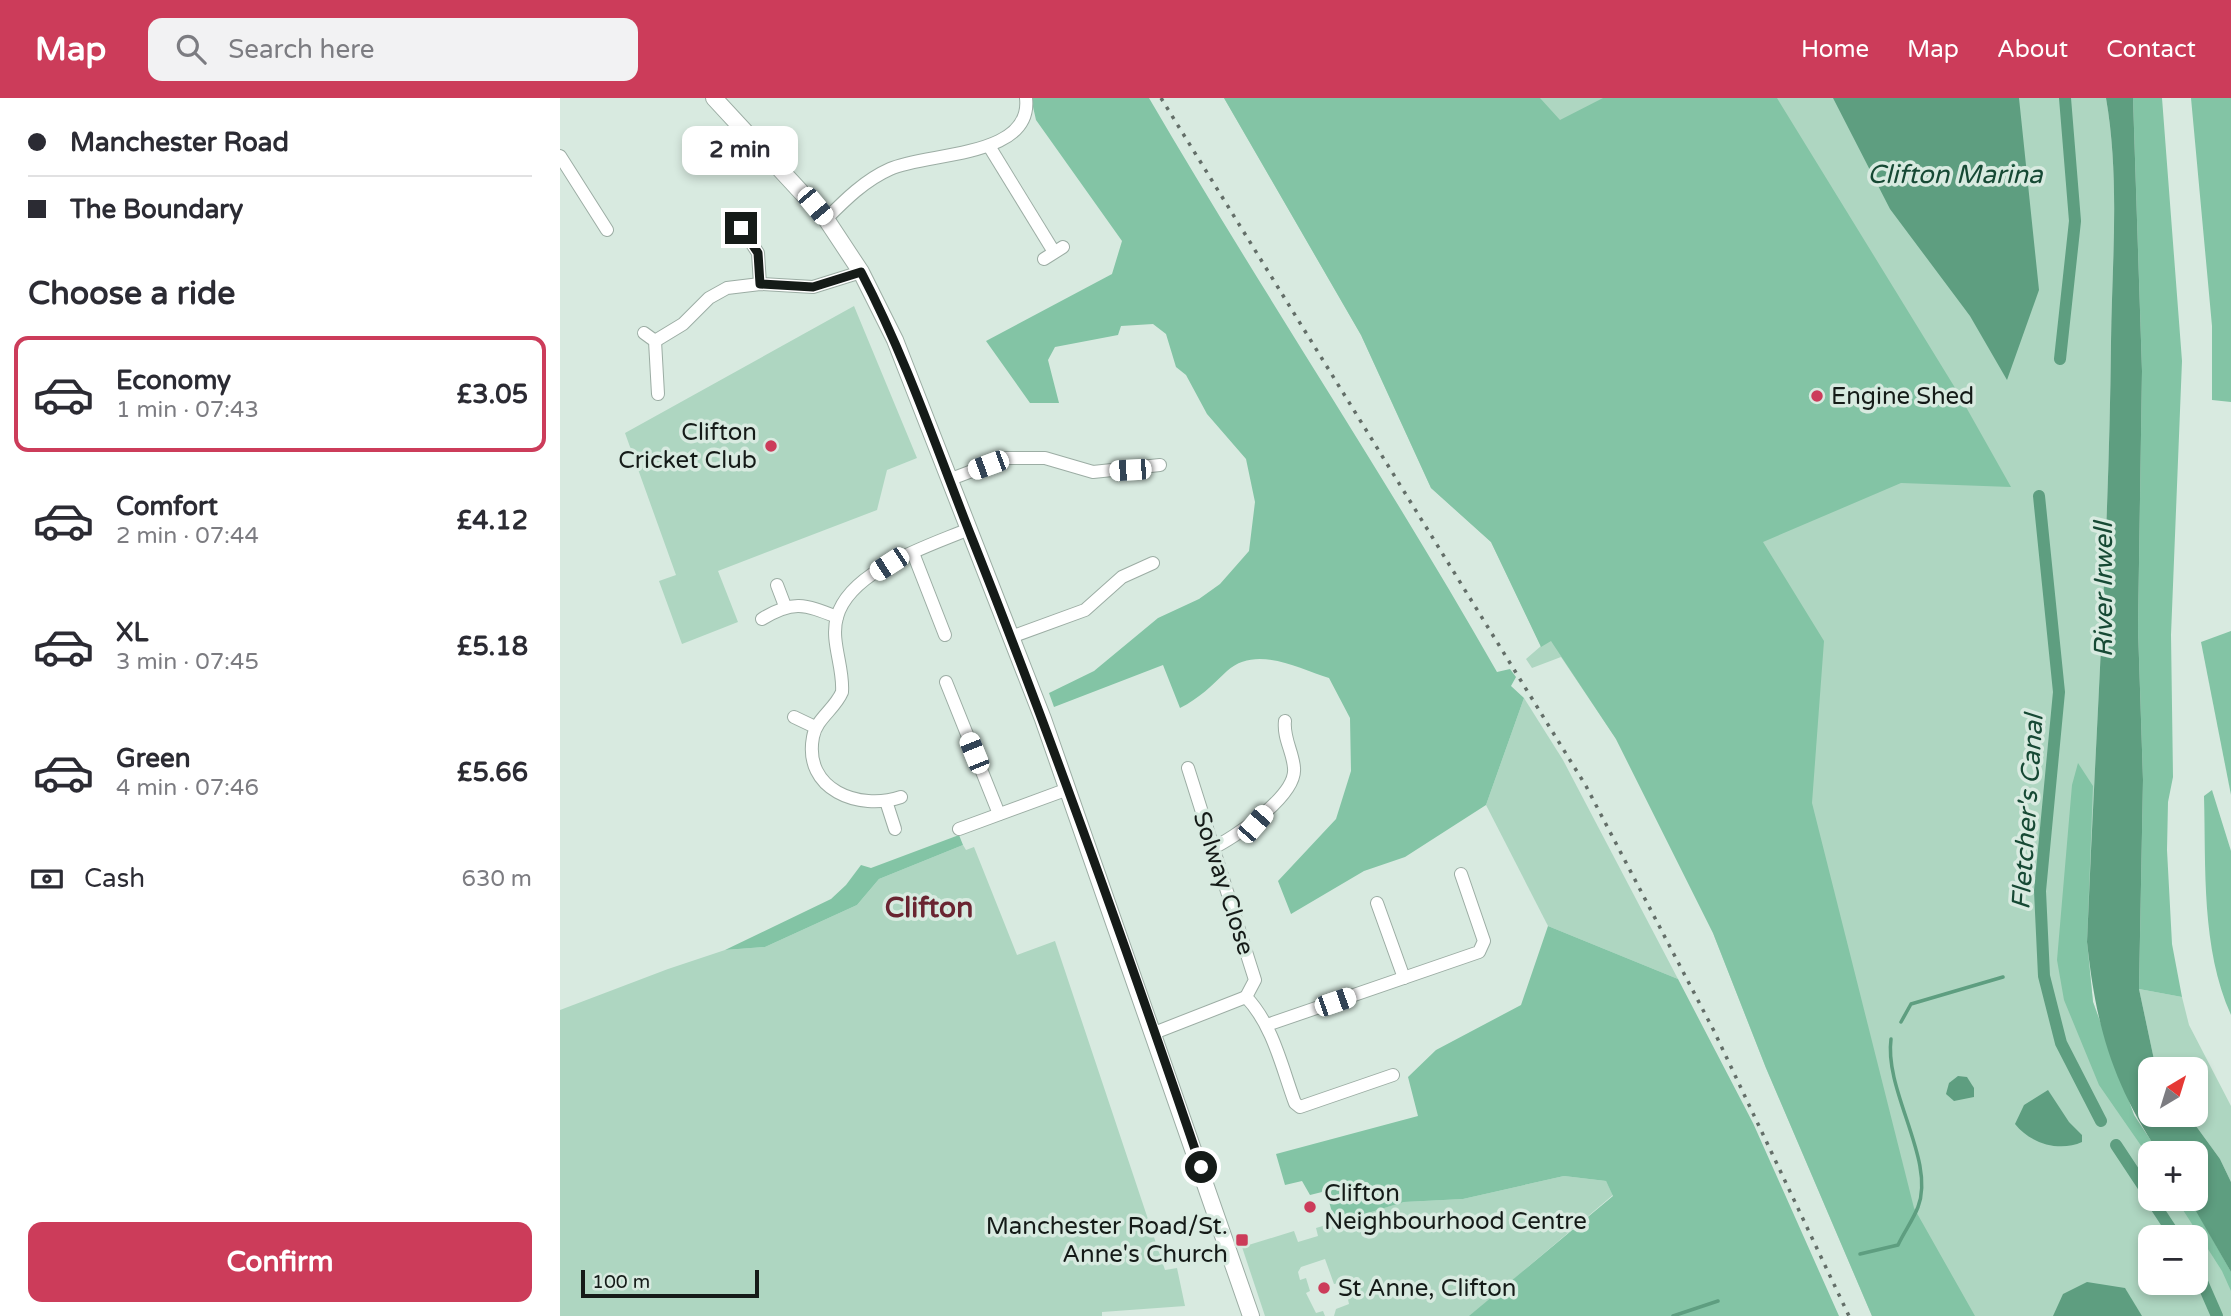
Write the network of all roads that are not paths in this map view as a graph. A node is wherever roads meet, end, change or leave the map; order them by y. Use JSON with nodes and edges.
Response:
{"nodes":[{"id":1,"x":713,"y":98,"type":"edge"},
{"id":2,"x":1026,"y":98,"type":"edge"},
{"id":3,"x":989,"y":146,"type":"junction"},
{"id":4,"x":560,"y":156,"type":"edge"},
{"id":5,"x":826,"y":219,"type":"junction"},
{"id":6,"x":741,"y":228,"type":"dead end"},
{"id":7,"x":607,"y":230,"type":"dead end"},
{"id":8,"x":1053,"y":253,"type":"dead end"},
{"id":9,"x":861,"y":272,"type":"junction"},
{"id":10,"x":760,"y":284,"type":"junction"},
{"id":11,"x":658,"y":394,"type":"dead end"},
{"id":12,"x":1160,"y":465,"type":"dead end"},
{"id":13,"x":951,"y":478,"type":"junction"},
{"id":14,"x":969,"y":529,"type":"junction"},
{"id":15,"x":913,"y":553,"type":"junction"},
{"id":16,"x":1153,"y":563,"type":"dead end"},
{"id":17,"x":777,"y":584,"type":"dead end"},
{"id":18,"x":785,"y":606,"type":"junction"},
{"id":19,"x":837,"y":617,"type":"junction"},
{"id":20,"x":762,"y":619,"type":"dead end"},
{"id":21,"x":945,"y":635,"type":"dead end"},
{"id":22,"x":1011,"y":637,"type":"junction"},
{"id":23,"x":946,"y":682,"type":"dead end"},
{"id":24,"x":794,"y":717,"type":"dead end"},
{"id":25,"x":1284,"y":721,"type":"dead end"},
{"id":26,"x":815,"y":727,"type":"junction"},
{"id":27,"x":1188,"y":768,"type":"dead end"},
{"id":28,"x":1068,"y":789,"type":"junction"},
{"id":29,"x":901,"y":797,"type":"dead end"},
{"id":30,"x":886,"y":802,"type":"junction"},
{"id":31,"x":999,"y":814,"type":"junction"},
{"id":32,"x":895,"y":829,"type":"dead end"},
{"id":33,"x":959,"y":829,"type":"dead end"},
{"id":34,"x":1211,"y":849,"type":"junction"},
{"id":35,"x":1461,"y":874,"type":"dead end"},
{"id":36,"x":1377,"y":902,"type":"dead end"},
{"id":37,"x":1404,"y":978,"type":"junction"},
{"id":38,"x":1246,"y":997,"type":"junction"},
{"id":39,"x":1267,"y":1025,"type":"junction"},
{"id":40,"x":1154,"y":1033,"type":"junction"},
{"id":41,"x":1393,"y":1075,"type":"dead end"},
{"id":42,"x":1251,"y":1316,"type":"edge"}],
"edges":[{"from":1,"to":5,"type":"main road"},
{"from":2,"to":3,"type":"street"},
{"from":3,"to":5,"type":"street"},
{"from":3,"to":8,"type":"street"},
{"from":4,"to":7,"type":"street"},
{"from":5,"to":9,"type":"main road"},
{"from":6,"to":10,"type":"street"},
{"from":9,"to":10,"type":"street"},
{"from":9,"to":13,"type":"main road"},
{"from":10,"to":11,"type":"street"},
{"from":12,"to":13,"type":"street"},
{"from":13,"to":14,"type":"main road"},
{"from":14,"to":15,"type":"street"},
{"from":14,"to":22,"type":"main road"},
{"from":15,"to":19,"type":"street"},
{"from":15,"to":21,"type":"street"},
{"from":16,"to":22,"type":"street"},
{"from":17,"to":18,"type":"street"},
{"from":18,"to":19,"type":"street"},
{"from":18,"to":20,"type":"street"},
{"from":19,"to":26,"type":"street"},
{"from":22,"to":28,"type":"main road"},
{"from":23,"to":31,"type":"street"},
{"from":24,"to":26,"type":"street"},
{"from":25,"to":34,"type":"street"},
{"from":26,"to":30,"type":"street"},
{"from":27,"to":34,"type":"street","name":"Solway Close"},
{"from":28,"to":31,"type":"street"},
{"from":28,"to":40,"type":"main road"},
{"from":29,"to":30,"type":"street"},
{"from":30,"to":32,"type":"street"},
{"from":31,"to":33,"type":"street"},
{"from":34,"to":38,"type":"street","name":"Solway Close"},
{"from":35,"to":37,"type":"street"},
{"from":36,"to":37,"type":"street"},
{"from":37,"to":39,"type":"street"},
{"from":38,"to":39,"type":"street"},
{"from":38,"to":40,"type":"street"},
{"from":39,"to":41,"type":"street"},
{"from":40,"to":42,"type":"main road"}]}
